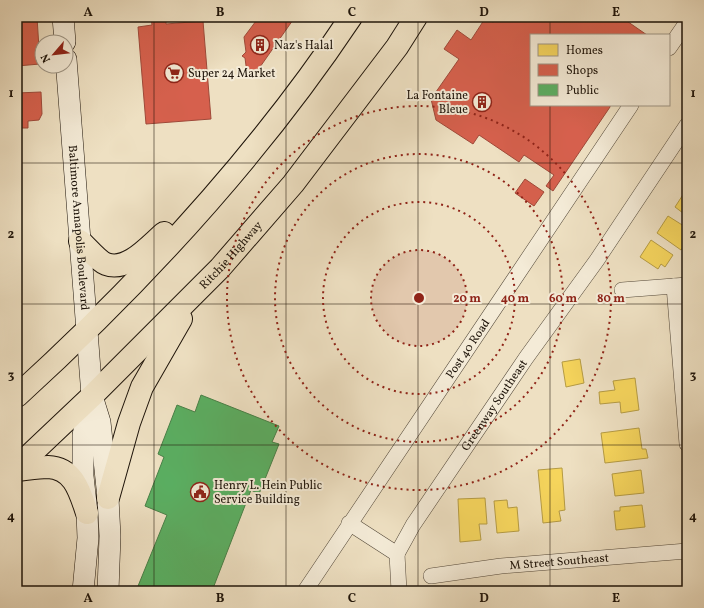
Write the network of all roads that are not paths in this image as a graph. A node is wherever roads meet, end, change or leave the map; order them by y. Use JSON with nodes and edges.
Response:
{"nodes":[{"id":1,"x":63,"y":17,"type":"edge"},
{"id":2,"x":351,"y":17,"type":"edge"},
{"id":3,"x":416,"y":17,"type":"edge"},
{"id":4,"x":687,"y":22,"type":"edge"},
{"id":5,"x":64,"y":34,"type":"edge"},
{"id":6,"x":670,"y":47,"type":"edge"},
{"id":7,"x":67,"y":74,"type":"edge"},
{"id":8,"x":630,"y":106,"type":"edge"},
{"id":9,"x":687,"y":126,"type":"edge"},
{"id":10,"x":227,"y":182,"type":"junction"},
{"id":11,"x":80,"y":241,"type":"junction"},
{"id":12,"x":681,"y":286,"type":"edge"},
{"id":13,"x":622,"y":290,"type":"dead end"},
{"id":14,"x":196,"y":293,"type":"junction"},
{"id":15,"x":87,"y":330,"type":"junction"},
{"id":16,"x":17,"y":396,"type":"edge"},
{"id":17,"x":92,"y":396,"type":"junction"},
{"id":18,"x":687,"y":444,"type":"edge"},
{"id":19,"x":17,"y":469,"type":"edge"},
{"id":20,"x":108,"y":498,"type":"junction"},
{"id":21,"x":88,"y":513,"type":"junction"},
{"id":22,"x":349,"y":523,"type":"junction"},
{"id":23,"x":687,"y":551,"type":"edge"},
{"id":24,"x":397,"y":554,"type":"junction"},
{"id":25,"x":432,"y":576,"type":"dead end"},
{"id":26,"x":84,"y":591,"type":"edge"},
{"id":27,"x":108,"y":591,"type":"edge"},
{"id":28,"x":305,"y":591,"type":"edge"},
{"id":29,"x":399,"y":591,"type":"edge"}],
"edges":[{"from":1,"to":5,"type":"main road"},
{"from":2,"to":10,"type":"main road"},
{"from":3,"to":14,"type":"main road","name":"Ritchie Highway"},
{"from":4,"to":6,"type":"street"},
{"from":7,"to":11,"type":"main road","name":"Baltimore Annapolis Boulevard"},
{"from":8,"to":22,"type":"street","name":"Post 40 Road"},
{"from":9,"to":24,"type":"street","name":"Greenway Southeast"},
{"from":10,"to":11,"type":"main road"},
{"from":10,"to":15,"type":"main road"},
{"from":11,"to":15,"type":"main road","name":"Baltimore Annapolis Boulevard"},
{"from":12,"to":13,"type":"street"},
{"from":12,"to":18,"type":"street"},
{"from":14,"to":17,"type":"main road","name":"Ritchie Highway"},
{"from":14,"to":20,"type":"main road"},
{"from":15,"to":16,"type":"main road"},
{"from":15,"to":17,"type":"main road","name":"Baltimore Annapolis Boulevard"},
{"from":17,"to":19,"type":"main road","name":"Ritchie Highway"},
{"from":17,"to":20,"type":"main road","name":"Baltimore Annapolis Boulevard"},
{"from":17,"to":21,"type":"main road","name":"Baltimore Annapolis Boulevard"},
{"from":19,"to":21,"type":"main road"},
{"from":20,"to":27,"type":"main road","name":"Baltimore Annapolis Boulevard"},
{"from":21,"to":26,"type":"main road","name":"Baltimore Annapolis Boulevard"},
{"from":22,"to":24,"type":"street"},
{"from":22,"to":28,"type":"street","name":"Post 40 Road"},
{"from":23,"to":25,"type":"street","name":"M Street Southeast"},
{"from":24,"to":29,"type":"street"}]}
